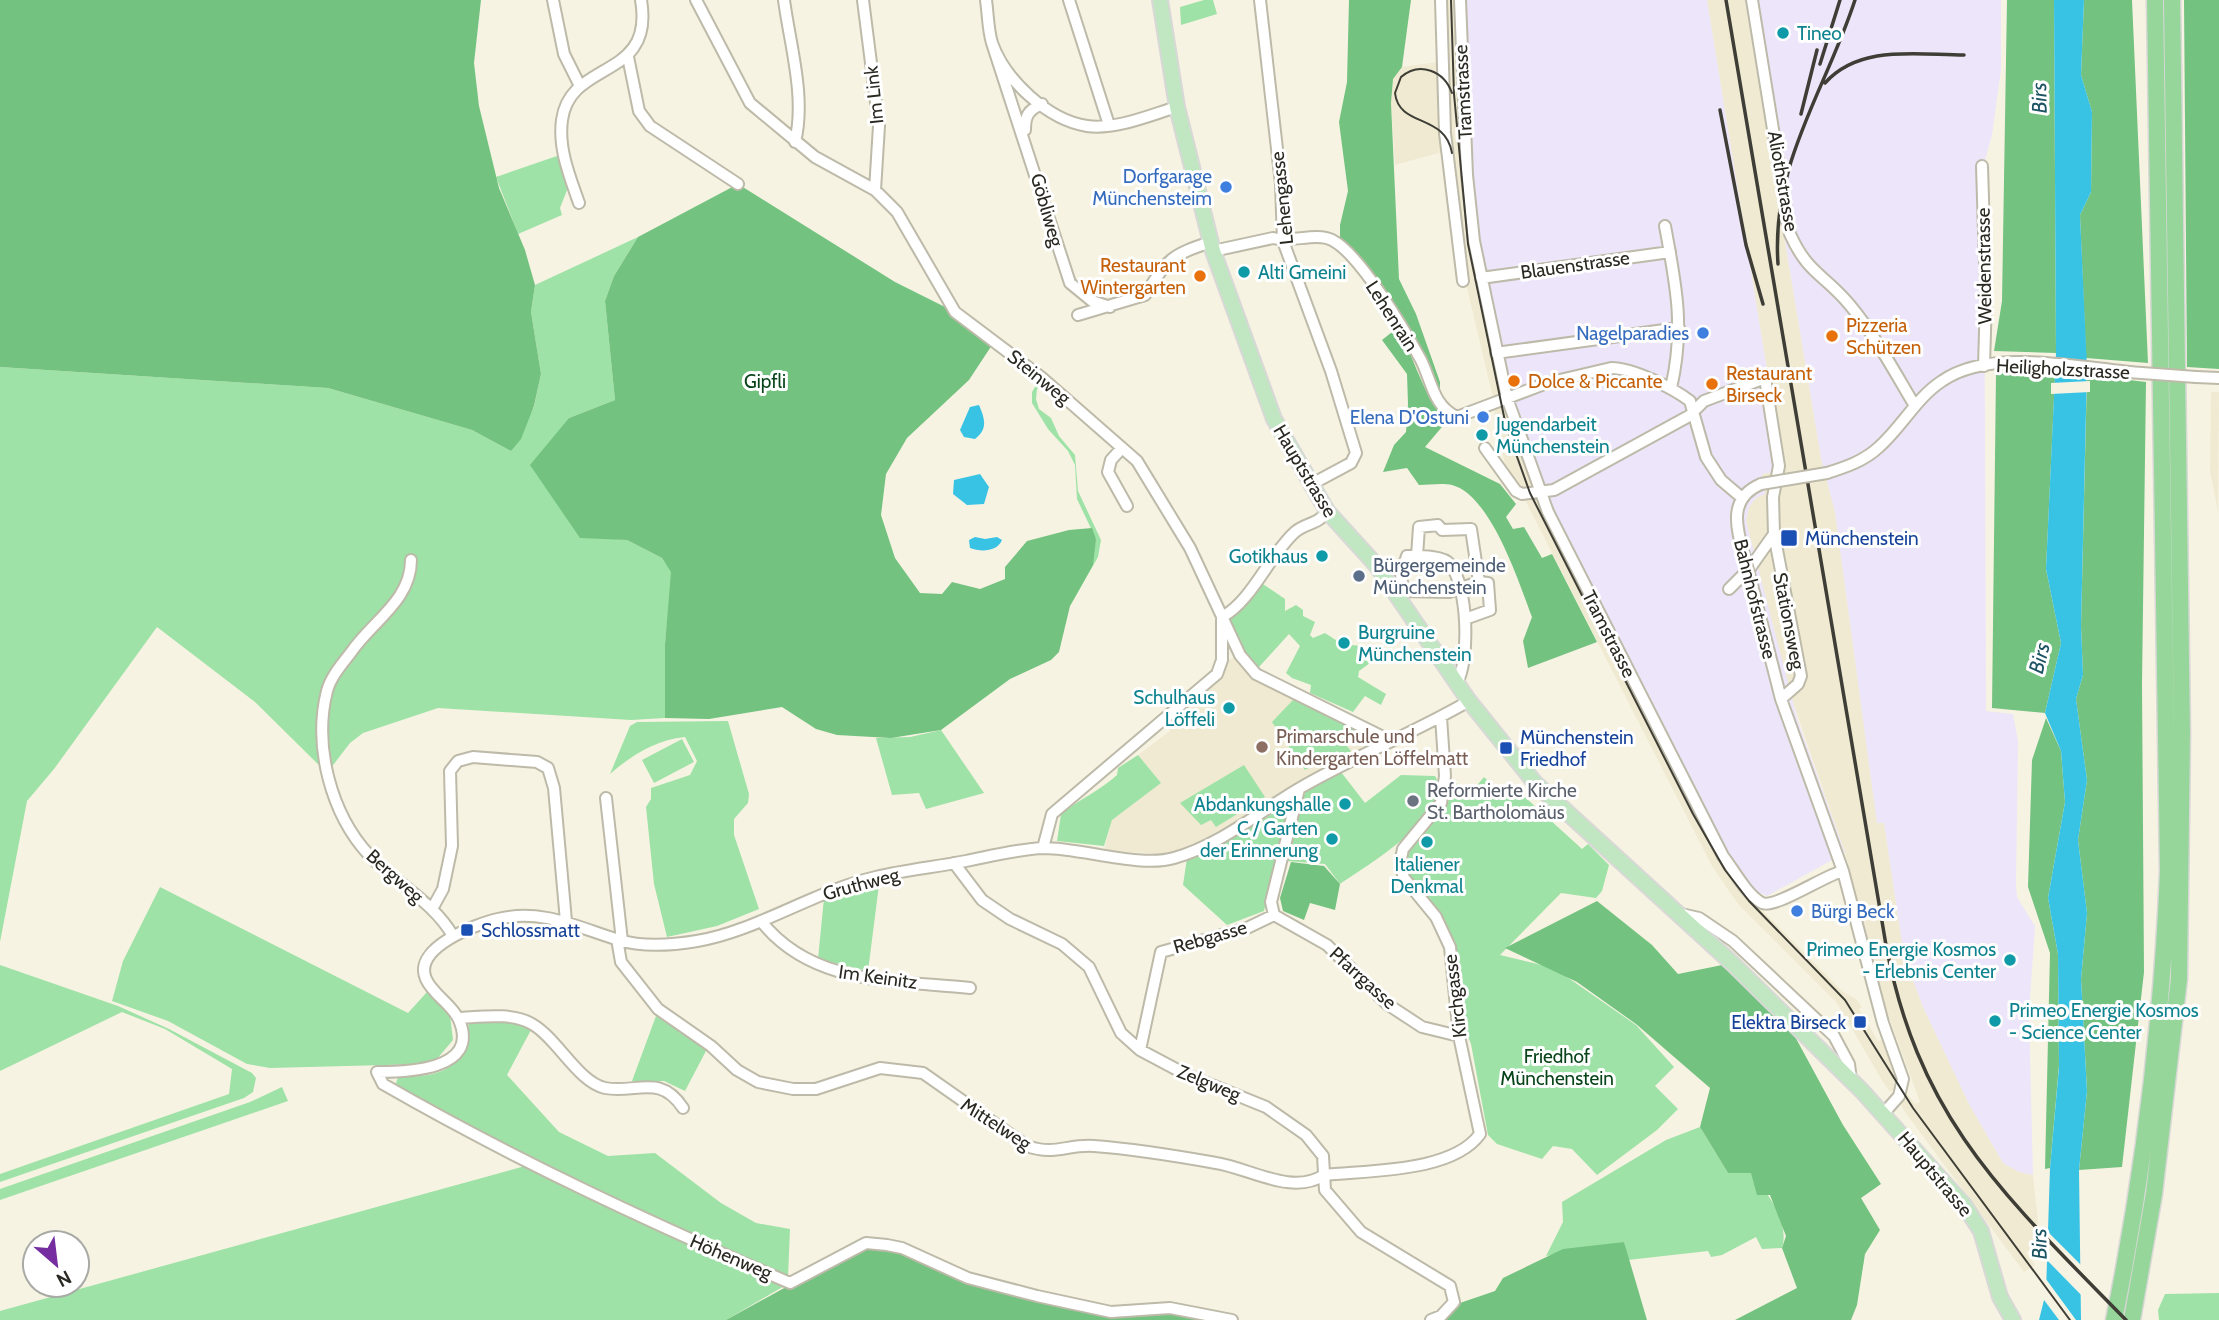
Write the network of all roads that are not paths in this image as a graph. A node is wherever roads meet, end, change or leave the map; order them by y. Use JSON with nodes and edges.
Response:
{"nodes":[{"id":1,"x":554,"y":0,"type":"edge"},
{"id":2,"x":641,"y":0,"type":"edge"},
{"id":3,"x":696,"y":0,"type":"edge"},
{"id":4,"x":784,"y":0,"type":"edge"},
{"id":5,"x":863,"y":0,"type":"edge"},
{"id":6,"x":986,"y":0,"type":"edge"},
{"id":7,"x":1069,"y":0,"type":"edge"},
{"id":8,"x":1160,"y":0,"type":"edge"},
{"id":9,"x":1260,"y":0,"type":"edge"},
{"id":10,"x":1440,"y":0,"type":"edge"},
{"id":11,"x":1460,"y":0,"type":"edge"},
{"id":12,"x":1752,"y":0,"type":"edge"},
{"id":13,"x":2155,"y":0,"type":"edge"},
{"id":14,"x":2172,"y":0,"type":"edge"},
{"id":15,"x":992,"y":43,"type":"junction"},
{"id":16,"x":628,"y":57,"type":"junction"},
{"id":17,"x":579,"y":84,"type":"junction"},
{"id":18,"x":1042,"y":104,"type":"junction"},
{"id":19,"x":1177,"y":107,"type":"junction"},
{"id":20,"x":1109,"y":125,"type":"junction"},
{"id":21,"x":1025,"y":137,"type":"junction"},
{"id":22,"x":795,"y":142,"type":"junction"},
{"id":23,"x":1982,"y":166,"type":"dead end"},
{"id":24,"x":738,"y":184,"type":"dead end"},
{"id":25,"x":875,"y":190,"type":"junction"},
{"id":26,"x":579,"y":204,"type":"dead end"},
{"id":27,"x":1665,"y":226,"type":"dead end"},
{"id":28,"x":1283,"y":241,"type":"junction"},
{"id":29,"x":1212,"y":246,"type":"junction"},
{"id":30,"x":1670,"y":252,"type":"junction"},
{"id":31,"x":1481,"y":278,"type":"junction"},
{"id":32,"x":1463,"y":281,"type":"dead end"},
{"id":33,"x":1110,"y":307,"type":"junction"},
{"id":34,"x":1078,"y":314,"type":"dead end"},
{"id":35,"x":1679,"y":328,"type":"junction"},
{"id":36,"x":1496,"y":353,"type":"junction"},
{"id":37,"x":1984,"y":366,"type":"junction"},
{"id":38,"x":2219,"y":378,"type":"edge"},
{"id":39,"x":1671,"y":388,"type":"junction"},
{"id":40,"x":1507,"y":398,"type":"junction"},
{"id":41,"x":1915,"y":405,"type":"junction"},
{"id":42,"x":1695,"y":410,"type":"junction"},
{"id":43,"x":1122,"y":448,"type":"junction"},
{"id":44,"x":1485,"y":448,"type":"dead end"},
{"id":45,"x":1310,"y":485,"type":"junction"},
{"id":46,"x":1540,"y":493,"type":"junction"},
{"id":47,"x":1741,"y":497,"type":"junction"},
{"id":48,"x":1127,"y":506,"type":"dead end"},
{"id":49,"x":1327,"y":512,"type":"junction"},
{"id":50,"x":1773,"y":534,"type":"junction"},
{"id":51,"x":1417,"y":556,"type":"junction"},
{"id":52,"x":411,"y":560,"type":"dead end"},
{"id":53,"x":1479,"y":582,"type":"junction"},
{"id":54,"x":1461,"y":588,"type":"junction"},
{"id":55,"x":1729,"y":589,"type":"dead end"},
{"id":56,"x":1399,"y":593,"type":"junction"},
{"id":57,"x":1222,"y":617,"type":"junction"},
{"id":58,"x":1465,"y":620,"type":"junction"},
{"id":59,"x":1457,"y":683,"type":"junction"},
{"id":60,"x":1781,"y":699,"type":"junction"},
{"id":61,"x":1469,"y":701,"type":"junction"},
{"id":62,"x":1441,"y":717,"type":"junction"},
{"id":63,"x":1389,"y":740,"type":"junction"},
{"id":64,"x":1299,"y":789,"type":"junction"},
{"id":65,"x":606,"y":798,"type":"dead end"},
{"id":66,"x":1043,"y":848,"type":"junction"},
{"id":67,"x":954,"y":863,"type":"junction"},
{"id":68,"x":1843,"y":871,"type":"junction"},
{"id":69,"x":432,"y":909,"type":"junction"},
{"id":70,"x":1675,"y":913,"type":"junction"},
{"id":71,"x":1274,"y":915,"type":"junction"},
{"id":72,"x":566,"y":921,"type":"junction"},
{"id":73,"x":761,"y":921,"type":"junction"},
{"id":74,"x":453,"y":936,"type":"junction"},
{"id":75,"x":620,"y":940,"type":"junction"},
{"id":76,"x":970,"y":988,"type":"dead end"},
{"id":77,"x":458,"y":1017,"type":"junction"},
{"id":78,"x":1459,"y":1036,"type":"junction"},
{"id":79,"x":1140,"y":1050,"type":"junction"},
{"id":80,"x":1851,"y":1080,"type":"junction"},
{"id":81,"x":683,"y":1108,"type":"dead end"},
{"id":82,"x":1883,"y":1114,"type":"junction"},
{"id":83,"x":1480,"y":1134,"type":"joint"},
{"id":84,"x":1324,"y":1175,"type":"junction"},
{"id":85,"x":1232,"y":1320,"type":"edge"},
{"id":86,"x":1431,"y":1320,"type":"edge"},
{"id":87,"x":2013,"y":1320,"type":"edge"},
{"id":88,"x":2114,"y":1320,"type":"edge"},
{"id":89,"x":2132,"y":1320,"type":"edge"}],
"edges":[{"from":1,"to":17,"type":"street"},
{"from":2,"to":16,"type":"street"},
{"from":3,"to":22,"type":"street","name":"Steinweg"},
{"from":4,"to":22,"type":"street"},
{"from":5,"to":25,"type":"street","name":"Im Link"},
{"from":6,"to":15,"type":"street"},
{"from":7,"to":20,"type":"street"},
{"from":8,"to":19,"type":"main road","name":"Hauptstrasse"},
{"from":9,"to":28,"type":"street","name":"Lehengasse"},
{"from":10,"to":32,"type":"street","name":"Tramstrasse"},
{"from":11,"to":31,"type":"street","name":"Tramstrasse"},
{"from":12,"to":41,"type":"street","name":"Aliothstrasse"},
{"from":13,"to":88,"type":"highway"},
{"from":14,"to":89,"type":"highway"},
{"from":15,"to":18,"type":"street"},
{"from":15,"to":21,"type":"street","name":"Göbliweg"},
{"from":16,"to":17,"type":"street"},
{"from":16,"to":24,"type":"street"},
{"from":17,"to":26,"type":"street"},
{"from":18,"to":20,"type":"street"},
{"from":18,"to":21,"type":"street"},
{"from":19,"to":20,"type":"street"},
{"from":19,"to":29,"type":"main road","name":"Hauptstrasse"},
{"from":21,"to":33,"type":"street","name":"Göbliweg"},
{"from":22,"to":25,"type":"street","name":"Steinweg"},
{"from":23,"to":37,"type":"street","name":"Weidenstrasse"},
{"from":25,"to":43,"type":"street","name":"Steinweg"},
{"from":27,"to":30,"type":"street"},
{"from":28,"to":29,"type":"street","name":"Lehenrain"},
{"from":28,"to":40,"type":"street","name":"Lehenrain"},
{"from":28,"to":45,"type":"street","name":"Lehengasse"},
{"from":29,"to":33,"type":"street","name":"Lehenrain"},
{"from":29,"to":45,"type":"main road","name":"Hauptstrasse"},
{"from":30,"to":31,"type":"street","name":"Blauenstrasse"},
{"from":30,"to":35,"type":"street"},
{"from":31,"to":36,"type":"street","name":"Tramstrasse"},
{"from":33,"to":34,"type":"street","name":"Lehenrain"},
{"from":35,"to":36,"type":"street"},
{"from":35,"to":39,"type":"street"},
{"from":36,"to":40,"type":"street","name":"Tramstrasse"},
{"from":37,"to":38,"type":"street","name":"Heiligholzstrasse","bridge":true},
{"from":37,"to":41,"type":"street","name":"Heiligholzstrasse"},
{"from":39,"to":40,"type":"street","name":"Lehenrain"},
{"from":39,"to":42,"type":"street"},
{"from":40,"to":46,"type":"street","name":"Tramstrasse"},
{"from":41,"to":47,"type":"street","name":"Heiligholzstrasse","bridge":true},
{"from":42,"to":46,"type":"street"},
{"from":42,"to":47,"type":"street"},
{"from":42,"to":50,"type":"street","name":"Stationsweg"},
{"from":43,"to":48,"type":"street"},
{"from":43,"to":57,"type":"street","name":"Steinweg"},
{"from":44,"to":46,"type":"street"},
{"from":45,"to":49,"type":"main road","name":"Hauptstrasse"},
{"from":46,"to":68,"type":"street","name":"Tramstrasse"},
{"from":47,"to":60,"type":"street","name":"Bahnhofstrasse","bridge":true},
{"from":49,"to":56,"type":"main road","name":"Hauptstrasse"},
{"from":49,"to":57,"type":"street"},
{"from":50,"to":55,"type":"street","name":"Stationsweg"},
{"from":50,"to":60,"type":"street","name":"Stationsweg"},
{"from":51,"to":53,"type":"street"},
{"from":51,"to":54,"type":"street"},
{"from":51,"to":56,"type":"street"},
{"from":52,"to":69,"type":"street","name":"Bergweg"},
{"from":53,"to":54,"type":"street"},
{"from":53,"to":58,"type":"street"},
{"from":54,"to":56,"type":"street"},
{"from":54,"to":58,"type":"street"},
{"from":56,"to":59,"type":"main road","name":"Hauptstrasse"},
{"from":57,"to":63,"type":"street","name":"Steinweg"},
{"from":57,"to":66,"type":"street"},
{"from":58,"to":59,"type":"street"},
{"from":59,"to":61,"type":"main road","name":"Hauptstrasse"},
{"from":60,"to":68,"type":"street","name":"Bahnhofstrasse"},
{"from":61,"to":62,"type":"street","name":"Gruthweg"},
{"from":61,"to":70,"type":"main road","name":"Hauptstrasse"},
{"from":62,"to":63,"type":"street","name":"Gruthweg"},
{"from":62,"to":78,"type":"street","name":"Kirchgasse"},
{"from":63,"to":64,"type":"street","name":"Gruthweg"},
{"from":64,"to":66,"type":"street","name":"Gruthweg"},
{"from":64,"to":71,"type":"street"},
{"from":65,"to":75,"type":"street","name":"Mittelweg"},
{"from":66,"to":67,"type":"street","name":"Gruthweg"},
{"from":67,"to":73,"type":"street","name":"Gruthweg"},
{"from":67,"to":79,"type":"street","name":"Zelgweg"},
{"from":68,"to":82,"type":"street"},
{"from":69,"to":72,"type":"street"},
{"from":69,"to":74,"type":"street","name":"Bergweg"},
{"from":70,"to":80,"type":"main road","name":"Hauptstrasse"},
{"from":70,"to":80,"type":"street","name":"Hauptstrasse"},
{"from":71,"to":78,"type":"street","name":"Pfarrgasse"},
{"from":71,"to":79,"type":"street","name":"Rebgasse"},
{"from":72,"to":74,"type":"street","name":"Gruthweg"},
{"from":72,"to":75,"type":"street","name":"Gruthweg"},
{"from":73,"to":75,"type":"street","name":"Gruthweg"},
{"from":73,"to":76,"type":"street","name":"Im Keinitz"},
{"from":74,"to":77,"type":"street","name":"Gruthweg"},
{"from":75,"to":84,"type":"street","name":"Mittelweg"},
{"from":77,"to":81,"type":"street"},
{"from":77,"to":85,"type":"street","name":"Höhenweg"},
{"from":78,"to":83,"type":"street","name":"Kirchgasse"},
{"from":79,"to":84,"type":"street","name":"Zelgweg"},
{"from":80,"to":82,"type":"main road","name":"Hauptstrasse"},
{"from":82,"to":87,"type":"main road","name":"Hauptstrasse"},
{"from":83,"to":84,"type":"street","name":"Mittelweg"},
{"from":84,"to":86,"type":"street","name":"Zelgweg"}]}
